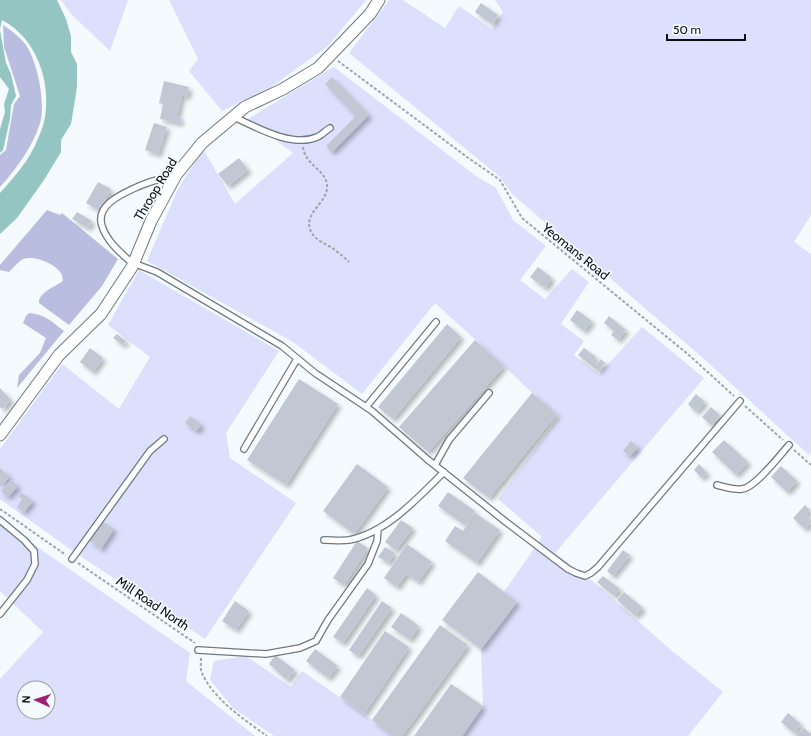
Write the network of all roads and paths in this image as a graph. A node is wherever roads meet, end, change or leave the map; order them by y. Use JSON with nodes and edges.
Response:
{"nodes":[{"id":1,"x":379,"y":0,"type":"edge"},
{"id":2,"x":330,"y":56,"type":"junction"},
{"id":3,"x":233,"y":117,"type":"junction"},
{"id":4,"x":330,"y":128,"type":"dead end"},
{"id":5,"x":304,"y":140,"type":"junction"},
{"id":6,"x":173,"y":181,"type":"junction"},
{"id":7,"x":349,"y":262,"type":"dead end"},
{"id":8,"x":133,"y":263,"type":"junction"},
{"id":9,"x":436,"y":322,"type":"dead end"},
{"id":10,"x":297,"y":359,"type":"junction"},
{"id":11,"x":489,"y":393,"type":"dead end"},
{"id":12,"x":740,"y":401,"type":"junction"},
{"id":13,"x":366,"y":407,"type":"junction"},
{"id":14,"x":0,"y":436,"type":"edge"},
{"id":15,"x":164,"y":439,"type":"dead end"},
{"id":16,"x":789,"y":445,"type":"junction"},
{"id":17,"x":244,"y":449,"type":"dead end"},
{"id":18,"x":435,"y":465,"type":"junction"},
{"id":19,"x":811,"y":465,"type":"edge"},
{"id":20,"x":444,"y":472,"type":"junction"},
{"id":21,"x":717,"y":485,"type":"dead end"},
{"id":22,"x":0,"y":509,"type":"edge"},
{"id":23,"x":0,"y":520,"type":"edge"},
{"id":24,"x":378,"y":529,"type":"junction"},
{"id":25,"x":324,"y":540,"type":"dead end"},
{"id":26,"x":72,"y":559,"type":"junction"},
{"id":27,"x":0,"y":614,"type":"edge"},
{"id":28,"x":198,"y":650,"type":"junction"},
{"id":29,"x":267,"y":736,"type":"edge"}],
"edges":[{"from":1,"to":2,"type":"street","name":"Throop Road"},
{"from":2,"to":3,"type":"street","name":"Throop Road"},
{"from":2,"to":12,"type":"path","name":"Yeomans Road"},
{"from":3,"to":5,"type":"lane"},
{"from":3,"to":6,"type":"street","name":"Throop Road"},
{"from":4,"to":5,"type":"lane"},
{"from":5,"to":7,"type":"path"},
{"from":6,"to":8,"type":"street","name":"Throop Road"},
{"from":6,"to":8,"type":"lane"},
{"from":8,"to":10,"type":"lane"},
{"from":8,"to":14,"type":"street","name":"Throop Road"},
{"from":9,"to":13,"type":"lane"},
{"from":10,"to":13,"type":"lane"},
{"from":10,"to":17,"type":"lane"},
{"from":11,"to":18,"type":"lane"},
{"from":12,"to":16,"type":"path","name":"Yeomans Road"},
{"from":12,"to":20,"type":"lane"},
{"from":13,"to":18,"type":"lane"},
{"from":15,"to":26,"type":"lane"},
{"from":16,"to":19,"type":"path","name":"Yeomans Road"},
{"from":16,"to":21,"type":"lane"},
{"from":18,"to":20,"type":"lane"},
{"from":20,"to":24,"type":"lane"},
{"from":22,"to":26,"type":"path","name":"Mill Road North"},
{"from":23,"to":27,"type":"lane"},
{"from":24,"to":25,"type":"lane"},
{"from":24,"to":28,"type":"lane"},
{"from":26,"to":28,"type":"path","name":"Mill Road North"},
{"from":28,"to":29,"type":"path"}]}
